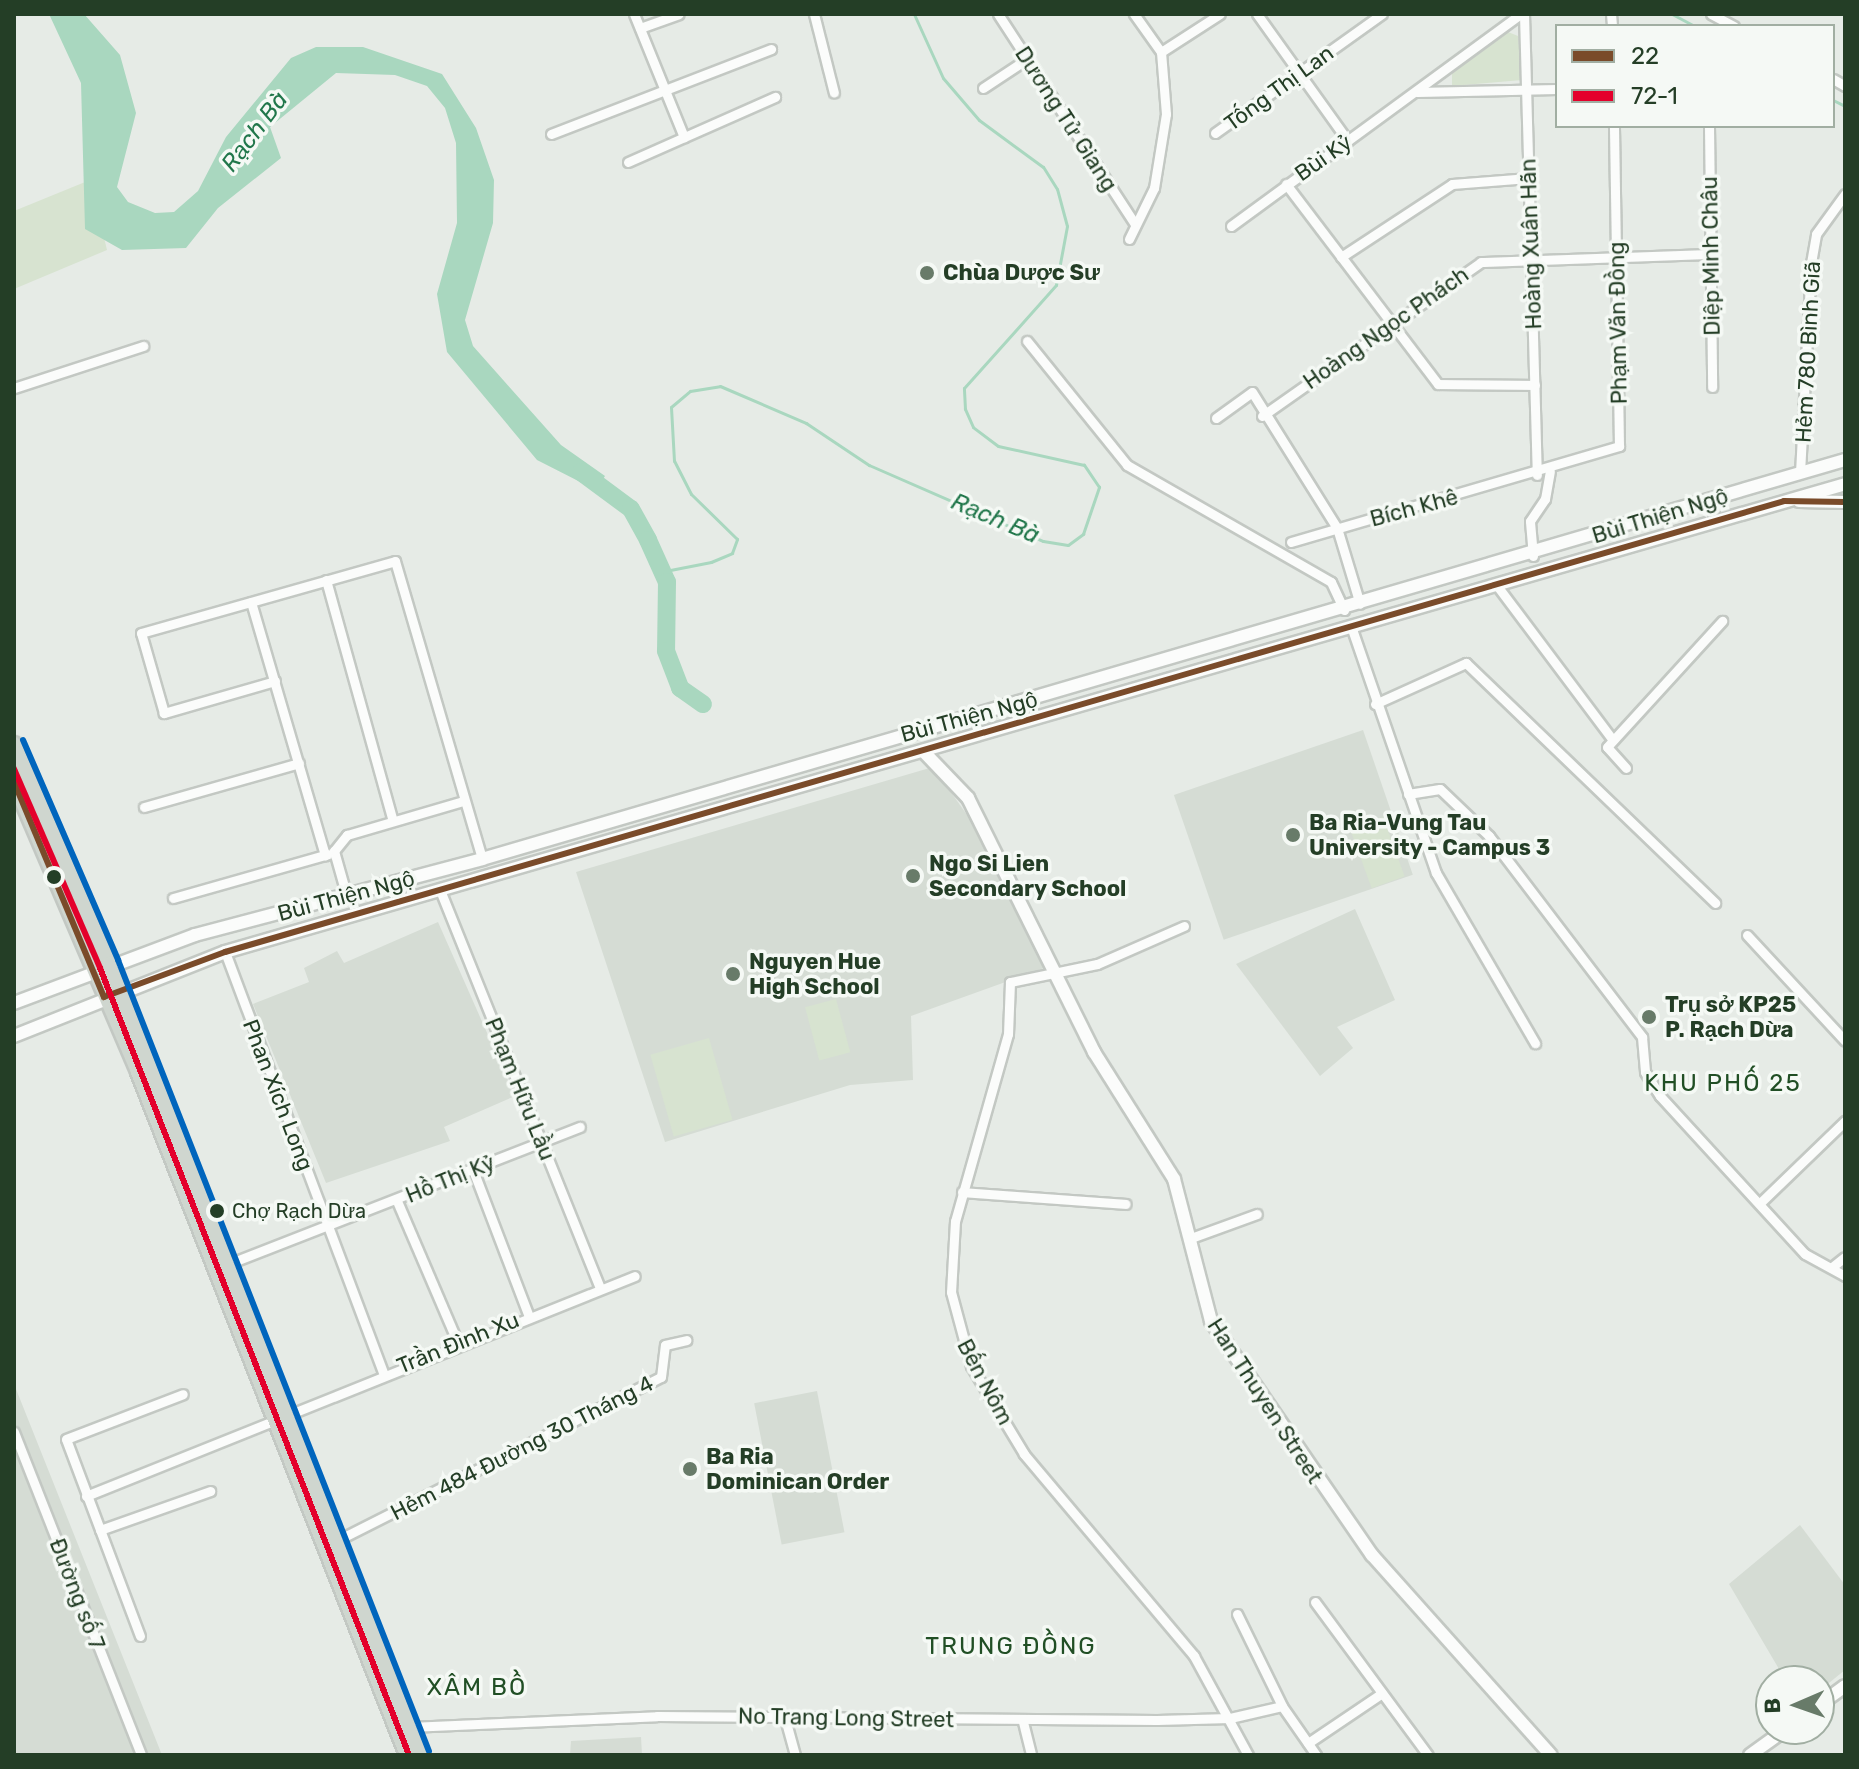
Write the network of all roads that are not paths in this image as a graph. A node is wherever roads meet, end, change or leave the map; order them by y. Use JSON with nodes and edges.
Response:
{"nodes":[{"id":1,"x":634,"y":14,"type":"edge"},
{"id":2,"x":679,"y":14,"type":"edge"},
{"id":3,"x":814,"y":14,"type":"edge"},
{"id":4,"x":998,"y":14,"type":"edge"},
{"id":5,"x":1134,"y":14,"type":"edge"},
{"id":6,"x":1220,"y":14,"type":"edge"},
{"id":7,"x":1257,"y":14,"type":"edge"},
{"id":8,"x":1382,"y":14,"type":"edge"},
{"id":9,"x":1522,"y":14,"type":"edge"},
{"id":10,"x":1711,"y":14,"type":"edge"},
{"id":11,"x":1730,"y":24,"type":"edge"},
{"id":12,"x":640,"y":28,"type":"junction"},
{"id":13,"x":771,"y":49,"type":"dead end"},
{"id":14,"x":1161,"y":52,"type":"junction"},
{"id":15,"x":1027,"y":59,"type":"junction"},
{"id":16,"x":1298,"y":74,"type":"junction"},
{"id":17,"x":664,"y":88,"type":"junction"},
{"id":18,"x":983,"y":88,"type":"dead end"},
{"id":19,"x":1555,"y":89,"type":"edge"},
{"id":20,"x":1526,"y":90,"type":"junction"},
{"id":21,"x":1417,"y":92,"type":"junction"},
{"id":22,"x":834,"y":93,"type":"dead end"},
{"id":23,"x":775,"y":97,"type":"dead end"},
{"id":24,"x":1614,"y":128,"type":"edge"},
{"id":25,"x":1709,"y":128,"type":"edge"},
{"id":26,"x":1215,"y":133,"type":"dead end"},
{"id":27,"x":551,"y":134,"type":"dead end"},
{"id":28,"x":684,"y":137,"type":"junction"},
{"id":29,"x":1348,"y":141,"type":"junction"},
{"id":30,"x":628,"y":162,"type":"dead end"},
{"id":31,"x":1529,"y":178,"type":"junction"},
{"id":32,"x":1286,"y":184,"type":"junction"},
{"id":33,"x":1845,"y":194,"type":"edge"},
{"id":34,"x":1135,"y":224,"type":"junction"},
{"id":35,"x":1231,"y":226,"type":"dead end"},
{"id":36,"x":1129,"y":239,"type":"dead end"},
{"id":37,"x":1711,"y":254,"type":"junction"},
{"id":38,"x":1618,"y":255,"type":"junction"},
{"id":39,"x":1341,"y":257,"type":"junction"},
{"id":40,"x":1531,"y":259,"type":"junction"},
{"id":41,"x":1390,"y":323,"type":"junction"},
{"id":42,"x":1027,"y":341,"type":"dead end"},
{"id":43,"x":143,"y":346,"type":"dead end"},
{"id":44,"x":1535,"y":385,"type":"junction"},
{"id":45,"x":1712,"y":387,"type":"dead end"},
{"id":46,"x":14,"y":388,"type":"edge"},
{"id":47,"x":1262,"y":416,"type":"junction"},
{"id":48,"x":1216,"y":418,"type":"dead end"},
{"id":49,"x":1845,"y":460,"type":"edge"},
{"id":50,"x":1550,"y":471,"type":"junction"},
{"id":51,"x":1800,"y":473,"type":"junction"},
{"id":52,"x":1537,"y":475,"type":"junction"},
{"id":53,"x":1845,"y":484,"type":"edge"},
{"id":54,"x":1784,"y":501,"type":"junction"},
{"id":55,"x":1845,"y":502,"type":"edge"},
{"id":56,"x":1337,"y":528,"type":"junction"},
{"id":57,"x":1291,"y":542,"type":"dead end"},
{"id":58,"x":1533,"y":556,"type":"junction"},
{"id":59,"x":326,"y":580,"type":"junction"},
{"id":60,"x":1498,"y":587,"type":"junction"},
{"id":61,"x":251,"y":602,"type":"junction"},
{"id":62,"x":1360,"y":604,"type":"junction"},
{"id":63,"x":1344,"y":610,"type":"junction"},
{"id":64,"x":1722,"y":621,"type":"dead end"},
{"id":65,"x":1367,"y":624,"type":"junction"},
{"id":66,"x":1352,"y":629,"type":"junction"},
{"id":67,"x":275,"y":681,"type":"junction"},
{"id":68,"x":1375,"y":704,"type":"junction"},
{"id":69,"x":969,"y":717,"type":"junction"},
{"id":70,"x":975,"y":737,"type":"junction"},
{"id":71,"x":1613,"y":740,"type":"junction"},
{"id":72,"x":923,"y":751,"type":"junction"},
{"id":73,"x":16,"y":754,"type":"edge"},
{"id":74,"x":299,"y":763,"type":"junction"},
{"id":75,"x":1626,"y":768,"type":"dead end"},
{"id":76,"x":14,"y":782,"type":"edge"},
{"id":77,"x":1408,"y":794,"type":"junction"},
{"id":78,"x":688,"y":797,"type":"junction"},
{"id":79,"x":463,"y":801,"type":"junction"},
{"id":80,"x":144,"y":807,"type":"dead end"},
{"id":81,"x":695,"y":820,"type":"junction"},
{"id":82,"x":393,"y":821,"type":"junction"},
{"id":83,"x":330,"y":853,"type":"junction"},
{"id":84,"x":482,"y":859,"type":"junction"},
{"id":85,"x":440,"y":890,"type":"junction"},
{"id":86,"x":347,"y":897,"type":"junction"},
{"id":87,"x":173,"y":898,"type":"dead end"},
{"id":88,"x":1715,"y":903,"type":"dead end"},
{"id":89,"x":353,"y":917,"type":"junction"},
{"id":90,"x":1184,"y":926,"type":"dead end"},
{"id":91,"x":1747,"y":935,"type":"dead end"},
{"id":92,"x":225,"y":952,"type":"junction"},
{"id":93,"x":109,"y":964,"type":"junction"},
{"id":94,"x":1053,"y":970,"type":"junction"},
{"id":95,"x":92,"y":971,"type":"junction"},
{"id":96,"x":119,"y":991,"type":"junction"},
{"id":97,"x":104,"y":997,"type":"junction"},
{"id":98,"x":14,"y":1003,"type":"edge"},
{"id":99,"x":14,"y":1036,"type":"edge"},
{"id":100,"x":1845,"y":1041,"type":"edge"},
{"id":101,"x":1535,"y":1043,"type":"dead end"},
{"id":102,"x":1845,"y":1121,"type":"edge"},
{"id":103,"x":580,"y":1127,"type":"dead end"},
{"id":104,"x":542,"y":1142,"type":"junction"},
{"id":105,"x":473,"y":1170,"type":"junction"},
{"id":106,"x":962,"y":1192,"type":"junction"},
{"id":107,"x":397,"y":1201,"type":"junction"},
{"id":108,"x":1761,"y":1202,"type":"junction"},
{"id":109,"x":1126,"y":1204,"type":"dead end"},
{"id":110,"x":1257,"y":1214,"type":"dead end"},
{"id":111,"x":329,"y":1228,"type":"junction"},
{"id":112,"x":1191,"y":1238,"type":"junction"},
{"id":113,"x":1845,"y":1257,"type":"edge"},
{"id":114,"x":223,"y":1266,"type":"junction"},
{"id":115,"x":1832,"y":1267,"type":"junction"},
{"id":116,"x":635,"y":1276,"type":"dead end"},
{"id":117,"x":1845,"y":1276,"type":"edge"},
{"id":118,"x":600,"y":1289,"type":"junction"},
{"id":119,"x":528,"y":1314,"type":"junction"},
{"id":120,"x":686,"y":1340,"type":"dead end"},
{"id":121,"x":458,"y":1343,"type":"junction"},
{"id":122,"x":383,"y":1373,"type":"junction"},
{"id":123,"x":183,"y":1394,"type":"dead end"},
{"id":124,"x":278,"y":1418,"type":"junction"},
{"id":125,"x":14,"y":1432,"type":"edge"},
{"id":126,"x":210,"y":1491,"type":"dead end"},
{"id":127,"x":86,"y":1496,"type":"junction"},
{"id":128,"x":100,"y":1530,"type":"junction"},
{"id":129,"x":334,"y":1542,"type":"junction"},
{"id":130,"x":1315,"y":1602,"type":"dead end"},
{"id":131,"x":1237,"y":1614,"type":"dead end"},
{"id":132,"x":140,"y":1636,"type":"dead end"},
{"id":133,"x":1382,"y":1693,"type":"junction"},
{"id":134,"x":1282,"y":1706,"type":"junction"},
{"id":135,"x":395,"y":1709,"type":"junction"},
{"id":136,"x":784,"y":1715,"type":"junction"},
{"id":137,"x":1230,"y":1718,"type":"junction"},
{"id":138,"x":1023,"y":1722,"type":"junction"},
{"id":139,"x":403,"y":1730,"type":"junction"},
{"id":140,"x":1308,"y":1743,"type":"junction"},
{"id":141,"x":141,"y":1755,"type":"edge"},
{"id":142,"x":407,"y":1755,"type":"edge"},
{"id":143,"x":420,"y":1755,"type":"edge"},
{"id":144,"x":795,"y":1755,"type":"edge"},
{"id":145,"x":1031,"y":1755,"type":"edge"},
{"id":146,"x":1248,"y":1755,"type":"edge"},
{"id":147,"x":1316,"y":1755,"type":"edge"},
{"id":148,"x":1428,"y":1755,"type":"edge"},
{"id":149,"x":1551,"y":1755,"type":"edge"}],
"edges":[{"from":1,"to":12,"type":"street"},
{"from":2,"to":12,"type":"street"},
{"from":3,"to":22,"type":"street"},
{"from":4,"to":15,"type":"street","name":"Dương Tử Giang"},
{"from":5,"to":14,"type":"street"},
{"from":6,"to":14,"type":"street"},
{"from":7,"to":16,"type":"street"},
{"from":8,"to":16,"type":"street","name":"Tống Thị Lan"},
{"from":9,"to":20,"type":"street","name":"Hoàng Xuân Hãn"},
{"from":9,"to":21,"type":"street","name":"Bùi Kỷ"},
{"from":10,"to":11,"type":"street"},
{"from":12,"to":17,"type":"street"},
{"from":13,"to":17,"type":"street"},
{"from":14,"to":34,"type":"street"},
{"from":15,"to":18,"type":"street"},
{"from":15,"to":34,"type":"street","name":"Dương Tử Giang"},
{"from":16,"to":26,"type":"street","name":"Tống Thị Lan"},
{"from":16,"to":29,"type":"street"},
{"from":17,"to":27,"type":"street"},
{"from":17,"to":28,"type":"street"},
{"from":19,"to":20,"type":"street"},
{"from":20,"to":21,"type":"street"},
{"from":20,"to":31,"type":"street","name":"Hoàng Xuân Hãn"},
{"from":21,"to":29,"type":"street","name":"Bùi Kỷ"},
{"from":23,"to":28,"type":"street"},
{"from":24,"to":38,"type":"street","name":"Phạm Văn Đồng"},
{"from":25,"to":37,"type":"street","name":"Diệp Minh Châu"},
{"from":28,"to":30,"type":"street"},
{"from":29,"to":32,"type":"street","name":"Bùi Kỷ"},
{"from":31,"to":39,"type":"street"},
{"from":31,"to":40,"type":"street","name":"Hoàng Xuân Hãn"},
{"from":32,"to":35,"type":"street","name":"Bùi Kỷ"},
{"from":32,"to":39,"type":"street"},
{"from":33,"to":51,"type":"street","name":"Hẻm 780 Bình Giã"},
{"from":34,"to":36,"type":"street"},
{"from":37,"to":38,"type":"street","name":"Hoàng Ngọc Phách"},
{"from":37,"to":45,"type":"street","name":"Diệp Minh Châu"},
{"from":38,"to":40,"type":"street","name":"Hoàng Ngọc Phách"},
{"from":38,"to":50,"type":"street","name":"Phạm Văn Đồng"},
{"from":39,"to":41,"type":"street"},
{"from":40,"to":41,"type":"street","name":"Hoàng Ngọc Phách"},
{"from":40,"to":44,"type":"street","name":"Hoàng Xuân Hãn"},
{"from":41,"to":44,"type":"street"},
{"from":41,"to":47,"type":"street","name":"Hoàng Ngọc Phách"},
{"from":42,"to":63,"type":"street"},
{"from":43,"to":46,"type":"street"},
{"from":44,"to":52,"type":"street","name":"Hoàng Xuân Hãn"},
{"from":47,"to":48,"type":"street"},
{"from":47,"to":56,"type":"street"},
{"from":49,"to":51,"type":"main road","name":"Bùi Thiện Ngộ"},
{"from":50,"to":52,"type":"street","name":"Phạm Văn Đồng"},
{"from":50,"to":58,"type":"street"},
{"from":51,"to":58,"type":"main road","name":"Bùi Thiện Ngộ"},
{"from":52,"to":56,"type":"street","name":"Bích Khê"},
{"from":53,"to":54,"type":"main road","name":"Bùi Thiện Ngộ"},
{"from":54,"to":55,"type":"main road"},
{"from":54,"to":60,"type":"main road","name":"Bùi Thiện Ngộ"},
{"from":56,"to":57,"type":"street","name":"Bích Khê"},
{"from":56,"to":62,"type":"street"},
{"from":58,"to":62,"type":"main road","name":"Bùi Thiện Ngộ"},
{"from":59,"to":61,"type":"street"},
{"from":59,"to":79,"type":"street"},
{"from":59,"to":82,"type":"street"},
{"from":60,"to":65,"type":"main road","name":"Bùi Thiện Ngộ"},
{"from":60,"to":71,"type":"street"},
{"from":61,"to":67,"type":"street"},
{"from":61,"to":67,"type":"street"},
{"from":62,"to":63,"type":"main road","name":"Bùi Thiện Ngộ"},
{"from":62,"to":65,"type":"main road"},
{"from":63,"to":69,"type":"main road","name":"Bùi Thiện Ngộ"},
{"from":64,"to":71,"type":"street"},
{"from":65,"to":66,"type":"main road","name":"Bùi Thiện Ngộ"},
{"from":66,"to":68,"type":"street"},
{"from":66,"to":70,"type":"main road","name":"Bùi Thiện Ngộ"},
{"from":67,"to":74,"type":"street"},
{"from":68,"to":77,"type":"street"},
{"from":68,"to":88,"type":"street"},
{"from":69,"to":70,"type":"main road"},
{"from":69,"to":78,"type":"main road","name":"Bùi Thiện Ngộ"},
{"from":70,"to":72,"type":"main road","name":"Bùi Thiện Ngộ"},
{"from":71,"to":75,"type":"street"},
{"from":72,"to":81,"type":"main road","name":"Bùi Thiện Ngộ"},
{"from":72,"to":94,"type":"main road","name":"Han Thuyen Street"},
{"from":73,"to":93,"type":"main road"},
{"from":74,"to":80,"type":"street"},
{"from":74,"to":83,"type":"street"},
{"from":76,"to":95,"type":"main road"},
{"from":77,"to":101,"type":"street"},
{"from":77,"to":108,"type":"street"},
{"from":78,"to":81,"type":"main road"},
{"from":78,"to":84,"type":"main road","name":"Bùi Thiện Ngộ"},
{"from":79,"to":82,"type":"street"},
{"from":79,"to":84,"type":"street"},
{"from":81,"to":85,"type":"main road","name":"Bùi Thiện Ngộ"},
{"from":82,"to":83,"type":"street"},
{"from":83,"to":86,"type":"street"},
{"from":83,"to":87,"type":"street"},
{"from":84,"to":86,"type":"main road","name":"Bùi Thiện Ngộ"},
{"from":85,"to":89,"type":"main road","name":"Bùi Thiện Ngộ"},
{"from":85,"to":104,"type":"street","name":"Phạm Hữu Lầu"},
{"from":86,"to":89,"type":"main road"},
{"from":86,"to":93,"type":"main road","name":"Bùi Thiện Ngộ"},
{"from":89,"to":92,"type":"main road","name":"Bùi Thiện Ngộ"},
{"from":90,"to":94,"type":"street"},
{"from":91,"to":100,"type":"street"},
{"from":92,"to":96,"type":"main road","name":"Bùi Thiện Ngộ"},
{"from":92,"to":111,"type":"street","name":"Phan Xích Long"},
{"from":93,"to":95,"type":"main road","name":"Bùi Thiện Ngộ"},
{"from":93,"to":96,"type":"main road"},
{"from":94,"to":106,"type":"street","name":"Bến Nôm"},
{"from":94,"to":112,"type":"main road","name":"Han Thuyen Street"},
{"from":95,"to":97,"type":"main road"},
{"from":95,"to":98,"type":"main road","name":"Bùi Thiện Ngộ"},
{"from":96,"to":97,"type":"main road","name":"Bùi Thiện Ngộ"},
{"from":96,"to":114,"type":"main road"},
{"from":97,"to":99,"type":"main road","name":"Bùi Thiện Ngộ"},
{"from":97,"to":124,"type":"main road"},
{"from":102,"to":108,"type":"street"},
{"from":103,"to":104,"type":"street","name":"Hồ Thị Kỷ"},
{"from":104,"to":105,"type":"street","name":"Hồ Thị Kỷ"},
{"from":104,"to":118,"type":"street","name":"Phạm Hữu Lầu"},
{"from":105,"to":107,"type":"street","name":"Hồ Thị Kỷ"},
{"from":105,"to":119,"type":"street"},
{"from":106,"to":109,"type":"street"},
{"from":106,"to":137,"type":"street","name":"Bến Nôm"},
{"from":107,"to":111,"type":"street","name":"Hồ Thị Kỷ"},
{"from":107,"to":121,"type":"street"},
{"from":108,"to":115,"type":"street"},
{"from":110,"to":112,"type":"street"},
{"from":111,"to":114,"type":"street","name":"Hồ Thị Kỷ"},
{"from":111,"to":122,"type":"street","name":"Phan Xích Long"},
{"from":112,"to":149,"type":"main road","name":"Han Thuyen Street"},
{"from":113,"to":115,"type":"street"},
{"from":114,"to":124,"type":"main road"},
{"from":115,"to":117,"type":"street"},
{"from":116,"to":118,"type":"street","name":"Trần Đình Xu"},
{"from":118,"to":119,"type":"street","name":"Trần Đình Xu"},
{"from":119,"to":121,"type":"street","name":"Trần Đình Xu"},
{"from":120,"to":129,"type":"street","name":"Hẻm 484 Đường 30 Tháng 4"},
{"from":121,"to":122,"type":"street","name":"Trần Đình Xu"},
{"from":122,"to":124,"type":"street","name":"Trần Đình Xu"},
{"from":123,"to":127,"type":"street"},
{"from":124,"to":127,"type":"street","name":"Trần Đình Xu"},
{"from":124,"to":129,"type":"main road"},
{"from":124,"to":135,"type":"main road"},
{"from":125,"to":141,"type":"street","name":"Đường số 7"},
{"from":126,"to":128,"type":"street"},
{"from":127,"to":128,"type":"street"},
{"from":128,"to":132,"type":"street"},
{"from":129,"to":135,"type":"main road"},
{"from":130,"to":133,"type":"street"},
{"from":131,"to":134,"type":"street"},
{"from":133,"to":140,"type":"street"},
{"from":133,"to":148,"type":"street"},
{"from":134,"to":137,"type":"street","name":"No Trang Long Street"},
{"from":134,"to":140,"type":"street"},
{"from":135,"to":139,"type":"main road"},
{"from":136,"to":138,"type":"street","name":"No Trang Long Street"},
{"from":136,"to":139,"type":"street","name":"No Trang Long Street"},
{"from":136,"to":144,"type":"street"},
{"from":137,"to":138,"type":"street","name":"No Trang Long Street"},
{"from":137,"to":146,"type":"street","name":"Bến Nôm"},
{"from":138,"to":145,"type":"street"},
{"from":139,"to":142,"type":"main road"},
{"from":139,"to":143,"type":"main road"},
{"from":140,"to":147,"type":"street"}]}
